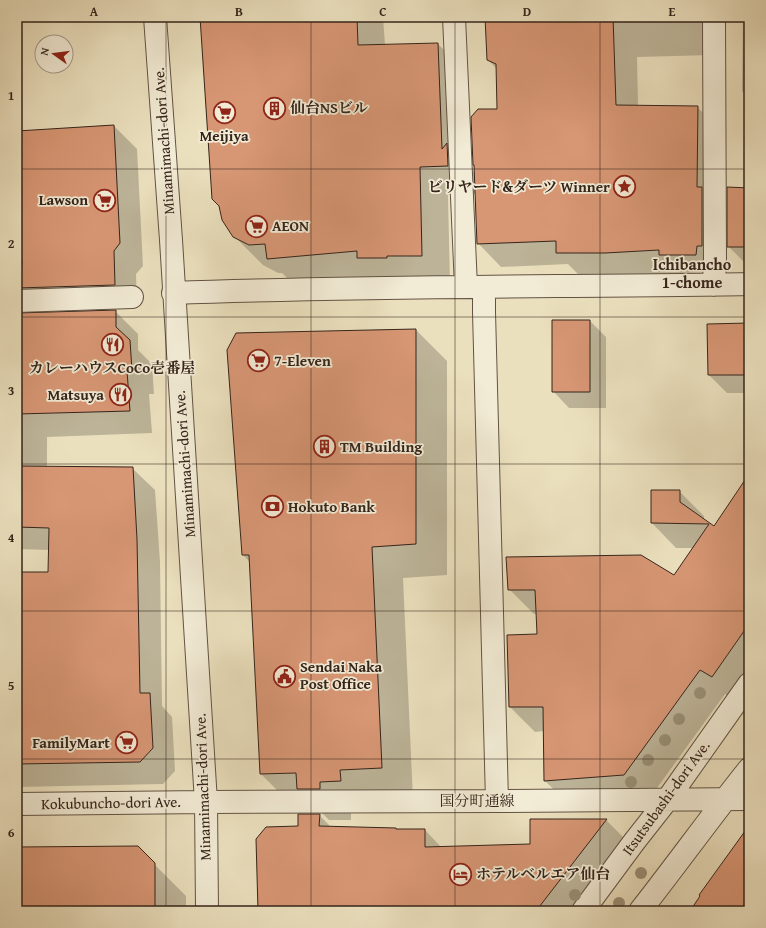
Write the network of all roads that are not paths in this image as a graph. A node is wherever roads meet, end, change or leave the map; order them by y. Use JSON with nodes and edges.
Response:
{"nodes":[{"id":1,"x":155,"y":17,"type":"edge"},
{"id":2,"x":454,"y":17,"type":"edge"},
{"id":3,"x":714,"y":17,"type":"edge"},
{"id":4,"x":749,"y":284,"type":"edge"},
{"id":5,"x":714,"y":285,"type":"junction"},
{"id":6,"x":475,"y":287,"type":"junction"},
{"id":7,"x":174,"y":294,"type":"junction"},
{"id":8,"x":132,"y":297,"type":"dead end"},
{"id":9,"x":17,"y":301,"type":"edge"},
{"id":10,"x":749,"y":684,"type":"edge"},
{"id":11,"x":749,"y":768,"type":"edge"},
{"id":12,"x":749,"y":798,"type":"edge"},
{"id":13,"x":725,"y":799,"type":"junction"},
{"id":14,"x":667,"y":800,"type":"junction"},
{"id":15,"x":497,"y":801,"type":"junction"},
{"id":16,"x":206,"y":802,"type":"junction"},
{"id":17,"x":17,"y":804,"type":"edge"},
{"id":18,"x":206,"y":911,"type":"edge"},
{"id":19,"x":582,"y":911,"type":"edge"},
{"id":20,"x":640,"y":911,"type":"edge"}],
"edges":[{"from":1,"to":7,"type":"street","name":"Minamimachi-dori Ave."},
{"from":2,"to":6,"type":"street"},
{"from":3,"to":5,"type":"street"},
{"from":4,"to":5,"type":"street"},
{"from":5,"to":6,"type":"street"},
{"from":6,"to":7,"type":"street"},
{"from":6,"to":15,"type":"street"},
{"from":7,"to":16,"type":"street","name":"Minamimachi-dori Ave."},
{"from":8,"to":9,"type":"street"},
{"from":10,"to":14,"type":"street","name":"Itsutsubashi-dori Ave."},
{"from":11,"to":13,"type":"street"},
{"from":12,"to":13,"type":"street","name":"国分町通線"},
{"from":13,"to":14,"type":"street","name":"国分町通線"},
{"from":13,"to":20,"type":"street"},
{"from":14,"to":15,"type":"street","name":"国分町通線"},
{"from":14,"to":19,"type":"street","name":"Itsutsubashi-dori Ave."},
{"from":15,"to":16,"type":"street","name":"国分町通線"},
{"from":16,"to":17,"type":"street","name":"Kokubuncho-dori Ave."},
{"from":16,"to":18,"type":"street","name":"Minamimachi-dori Ave."}]}
